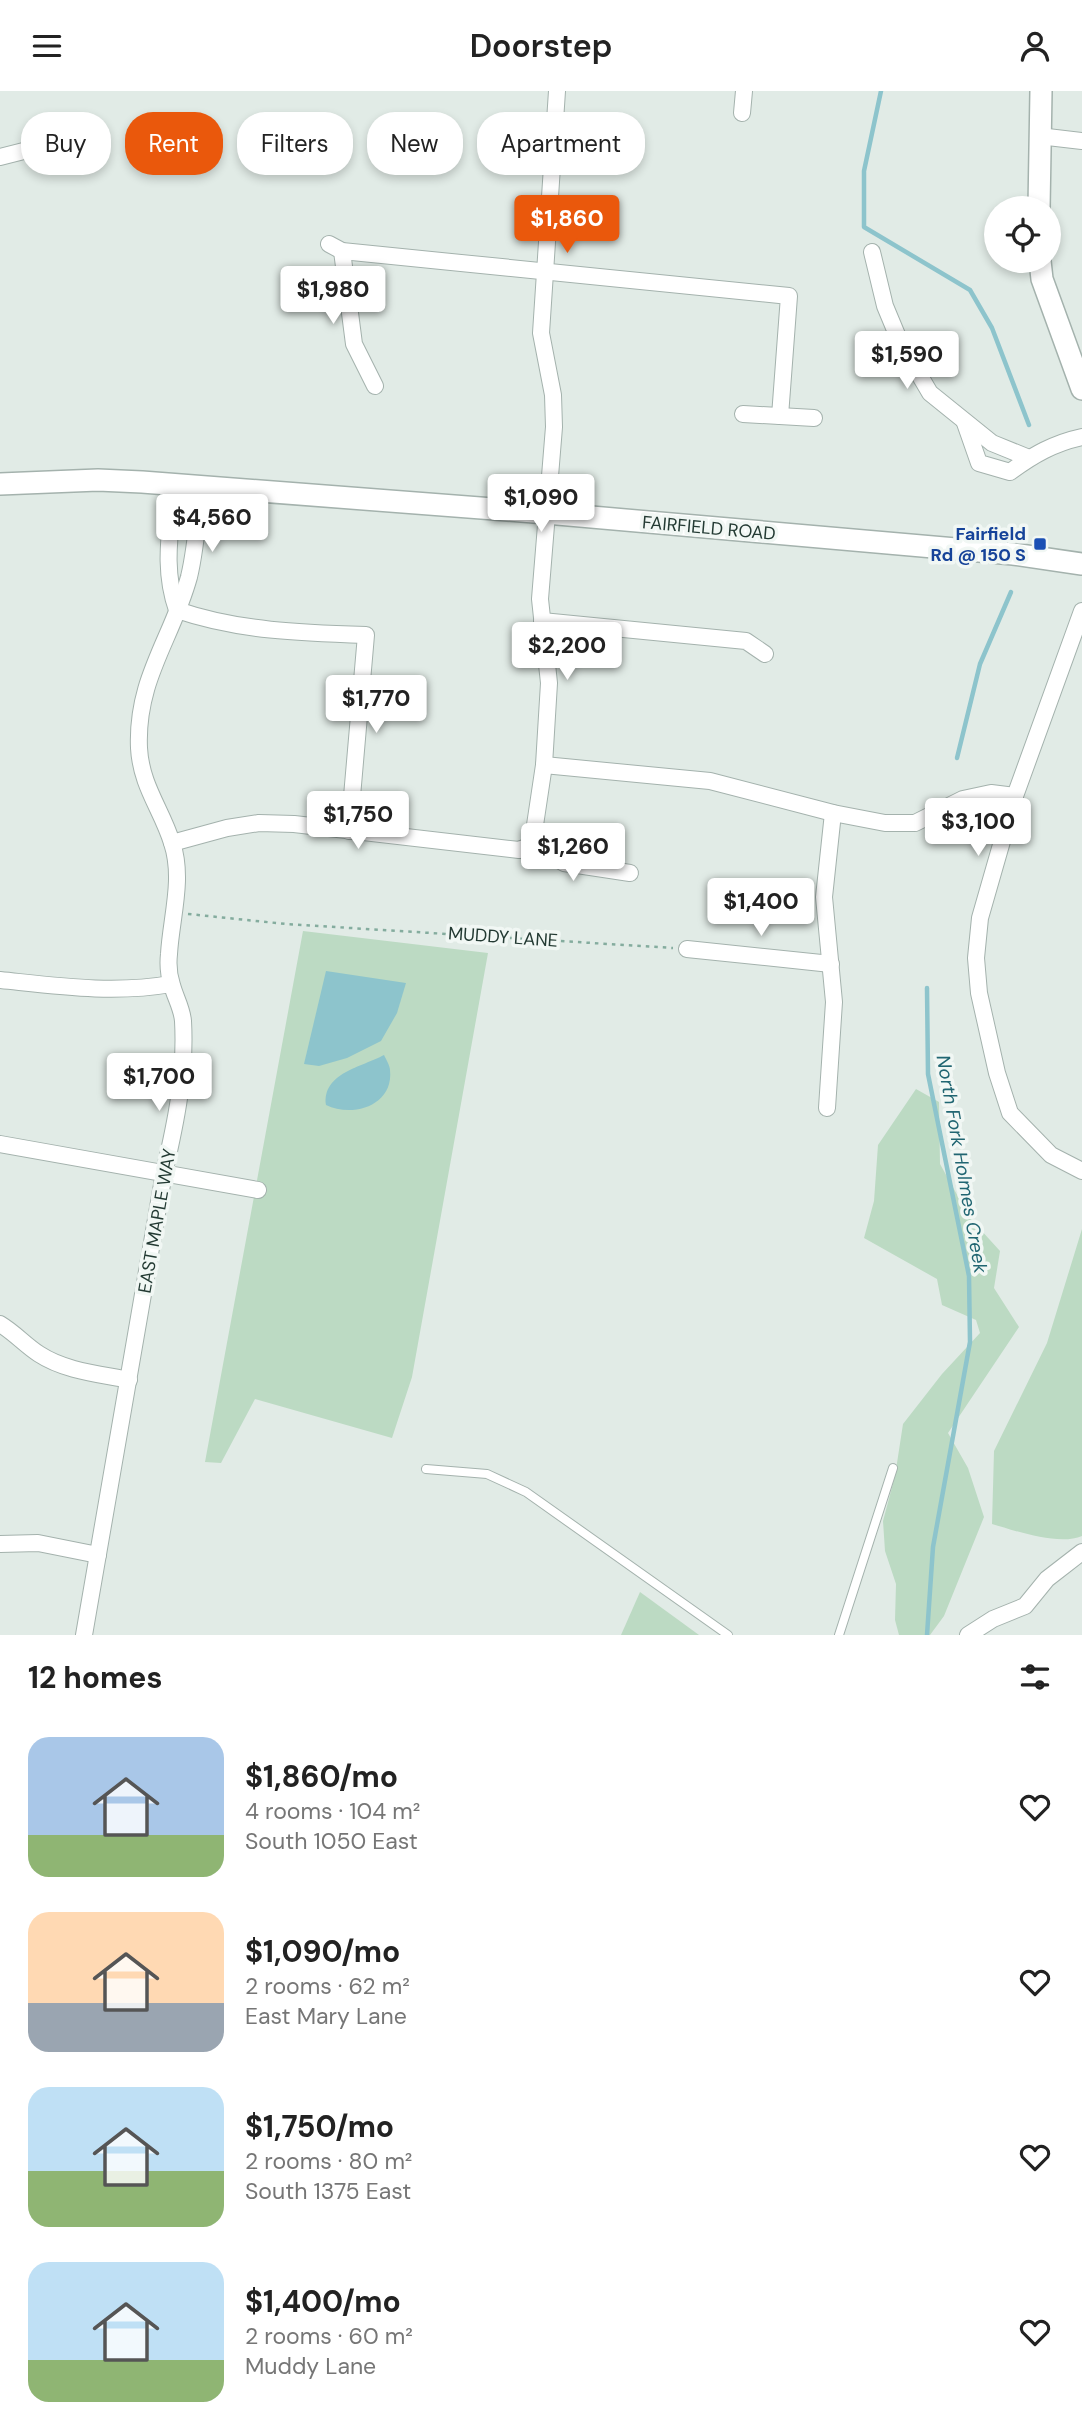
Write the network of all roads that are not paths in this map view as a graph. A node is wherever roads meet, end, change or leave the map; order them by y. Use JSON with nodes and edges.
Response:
{"nodes":[{"id":1,"x":557,"y":91,"type":"edge"},
{"id":2,"x":744,"y":91,"type":"edge"},
{"id":3,"x":1041,"y":91,"type":"edge"},
{"id":4,"x":742,"y":113,"type":"dead end"},
{"id":5,"x":1039,"y":137,"type":"junction"},
{"id":6,"x":1082,"y":141,"type":"edge"},
{"id":7,"x":21,"y":152,"type":"edge"},
{"id":8,"x":0,"y":157,"type":"edge"},
{"id":9,"x":1039,"y":196,"type":"edge"},
{"id":10,"x":872,"y":252,"type":"dead end"},
{"id":11,"x":545,"y":271,"type":"junction"},
{"id":12,"x":1041,"y":273,"type":"edge"},
{"id":13,"x":375,"y":386,"type":"dead end"},
{"id":14,"x":1082,"y":389,"type":"edge"},
{"id":15,"x":743,"y":414,"type":"dead end"},
{"id":16,"x":780,"y":416,"type":"junction"},
{"id":17,"x":814,"y":418,"type":"dead end"},
{"id":18,"x":965,"y":423,"type":"junction"},
{"id":19,"x":1082,"y":437,"type":"edge"},
{"id":20,"x":1029,"y":458,"type":"junction"},
{"id":21,"x":0,"y":484,"type":"edge"},
{"id":22,"x":174,"y":485,"type":"junction"},
{"id":23,"x":201,"y":487,"type":"junction"},
{"id":24,"x":546,"y":513,"type":"junction"},
{"id":25,"x":1082,"y":564,"type":"edge"},
{"id":26,"x":177,"y":610,"type":"junction"},
{"id":27,"x":1082,"y":611,"type":"edge"},
{"id":28,"x":542,"y":621,"type":"junction"},
{"id":29,"x":765,"y":653,"type":"dead end"},
{"id":30,"x":544,"y":765,"type":"junction"},
{"id":31,"x":1014,"y":796,"type":"junction"},
{"id":32,"x":833,"y":813,"type":"junction"},
{"id":33,"x":349,"y":831,"type":"junction"},
{"id":34,"x":172,"y":843,"type":"junction"},
{"id":35,"x":532,"y":845,"type":"junction"},
{"id":36,"x":630,"y":873,"type":"dead end"},
{"id":37,"x":687,"y":949,"type":"road end"},
{"id":38,"x":831,"y":964,"type":"junction"},
{"id":39,"x":0,"y":980,"type":"edge"},
{"id":40,"x":171,"y":983,"type":"junction"},
{"id":41,"x":827,"y":1108,"type":"dead end"},
{"id":42,"x":0,"y":1144,"type":"edge"},
{"id":43,"x":1082,"y":1171,"type":"edge"},
{"id":44,"x":164,"y":1173,"type":"junction"},
{"id":45,"x":258,"y":1190,"type":"dead end"},
{"id":46,"x":0,"y":1324,"type":"edge"},
{"id":47,"x":129,"y":1380,"type":"junction"},
{"id":48,"x":893,"y":1468,"type":"dead end"},
{"id":49,"x":426,"y":1469,"type":"dead end"},
{"id":50,"x":0,"y":1544,"type":"edge"},
{"id":51,"x":1082,"y":1552,"type":"edge"},
{"id":52,"x":98,"y":1555,"type":"junction"},
{"id":53,"x":84,"y":1635,"type":"edge"},
{"id":54,"x":728,"y":1635,"type":"edge"},
{"id":55,"x":839,"y":1635,"type":"edge"},
{"id":56,"x":968,"y":1635,"type":"edge"}],
"edges":[{"from":1,"to":11,"type":"street"},
{"from":2,"to":4,"type":"street"},
{"from":3,"to":5,"type":"street"},
{"from":5,"to":6,"type":"street"},
{"from":5,"to":9,"type":"street"},
{"from":7,"to":8,"type":"street"},
{"from":10,"to":18,"type":"street"},
{"from":11,"to":13,"type":"street"},
{"from":11,"to":16,"type":"street"},
{"from":11,"to":24,"type":"street"},
{"from":12,"to":14,"type":"street"},
{"from":15,"to":16,"type":"street"},
{"from":16,"to":17,"type":"street"},
{"from":18,"to":20,"type":"street"},
{"from":18,"to":20,"type":"street"},
{"from":19,"to":20,"type":"street"},
{"from":21,"to":22,"type":"street","name":"FAIRFIELD ROAD"},
{"from":22,"to":23,"type":"street","name":"FAIRFIELD ROAD"},
{"from":22,"to":26,"type":"street"},
{"from":23,"to":24,"type":"street","name":"FAIRFIELD ROAD"},
{"from":23,"to":26,"type":"street","name":"EAST MAPLE WAY"},
{"from":24,"to":25,"type":"street","name":"FAIRFIELD ROAD"},
{"from":24,"to":28,"type":"street"},
{"from":26,"to":33,"type":"street"},
{"from":26,"to":34,"type":"street","name":"EAST MAPLE WAY"},
{"from":27,"to":31,"type":"street"},
{"from":28,"to":29,"type":"street"},
{"from":28,"to":30,"type":"street"},
{"from":30,"to":32,"type":"street"},
{"from":30,"to":35,"type":"street"},
{"from":31,"to":32,"type":"street"},
{"from":31,"to":43,"type":"street"},
{"from":32,"to":38,"type":"street"},
{"from":33,"to":34,"type":"street"},
{"from":33,"to":35,"type":"street"},
{"from":34,"to":40,"type":"street","name":"EAST MAPLE WAY"},
{"from":35,"to":36,"type":"street"},
{"from":37,"to":38,"type":"street"},
{"from":38,"to":41,"type":"street"},
{"from":39,"to":40,"type":"street"},
{"from":40,"to":44,"type":"street","name":"EAST MAPLE WAY"},
{"from":42,"to":44,"type":"street"},
{"from":44,"to":45,"type":"street"},
{"from":44,"to":47,"type":"street","name":"EAST MAPLE WAY"},
{"from":46,"to":47,"type":"street"},
{"from":47,"to":52,"type":"street","name":"EAST MAPLE WAY"},
{"from":48,"to":55,"type":"lane"},
{"from":49,"to":54,"type":"lane"},
{"from":50,"to":52,"type":"street"},
{"from":51,"to":56,"type":"street"},
{"from":52,"to":53,"type":"street","name":"EAST MAPLE WAY"}]}
